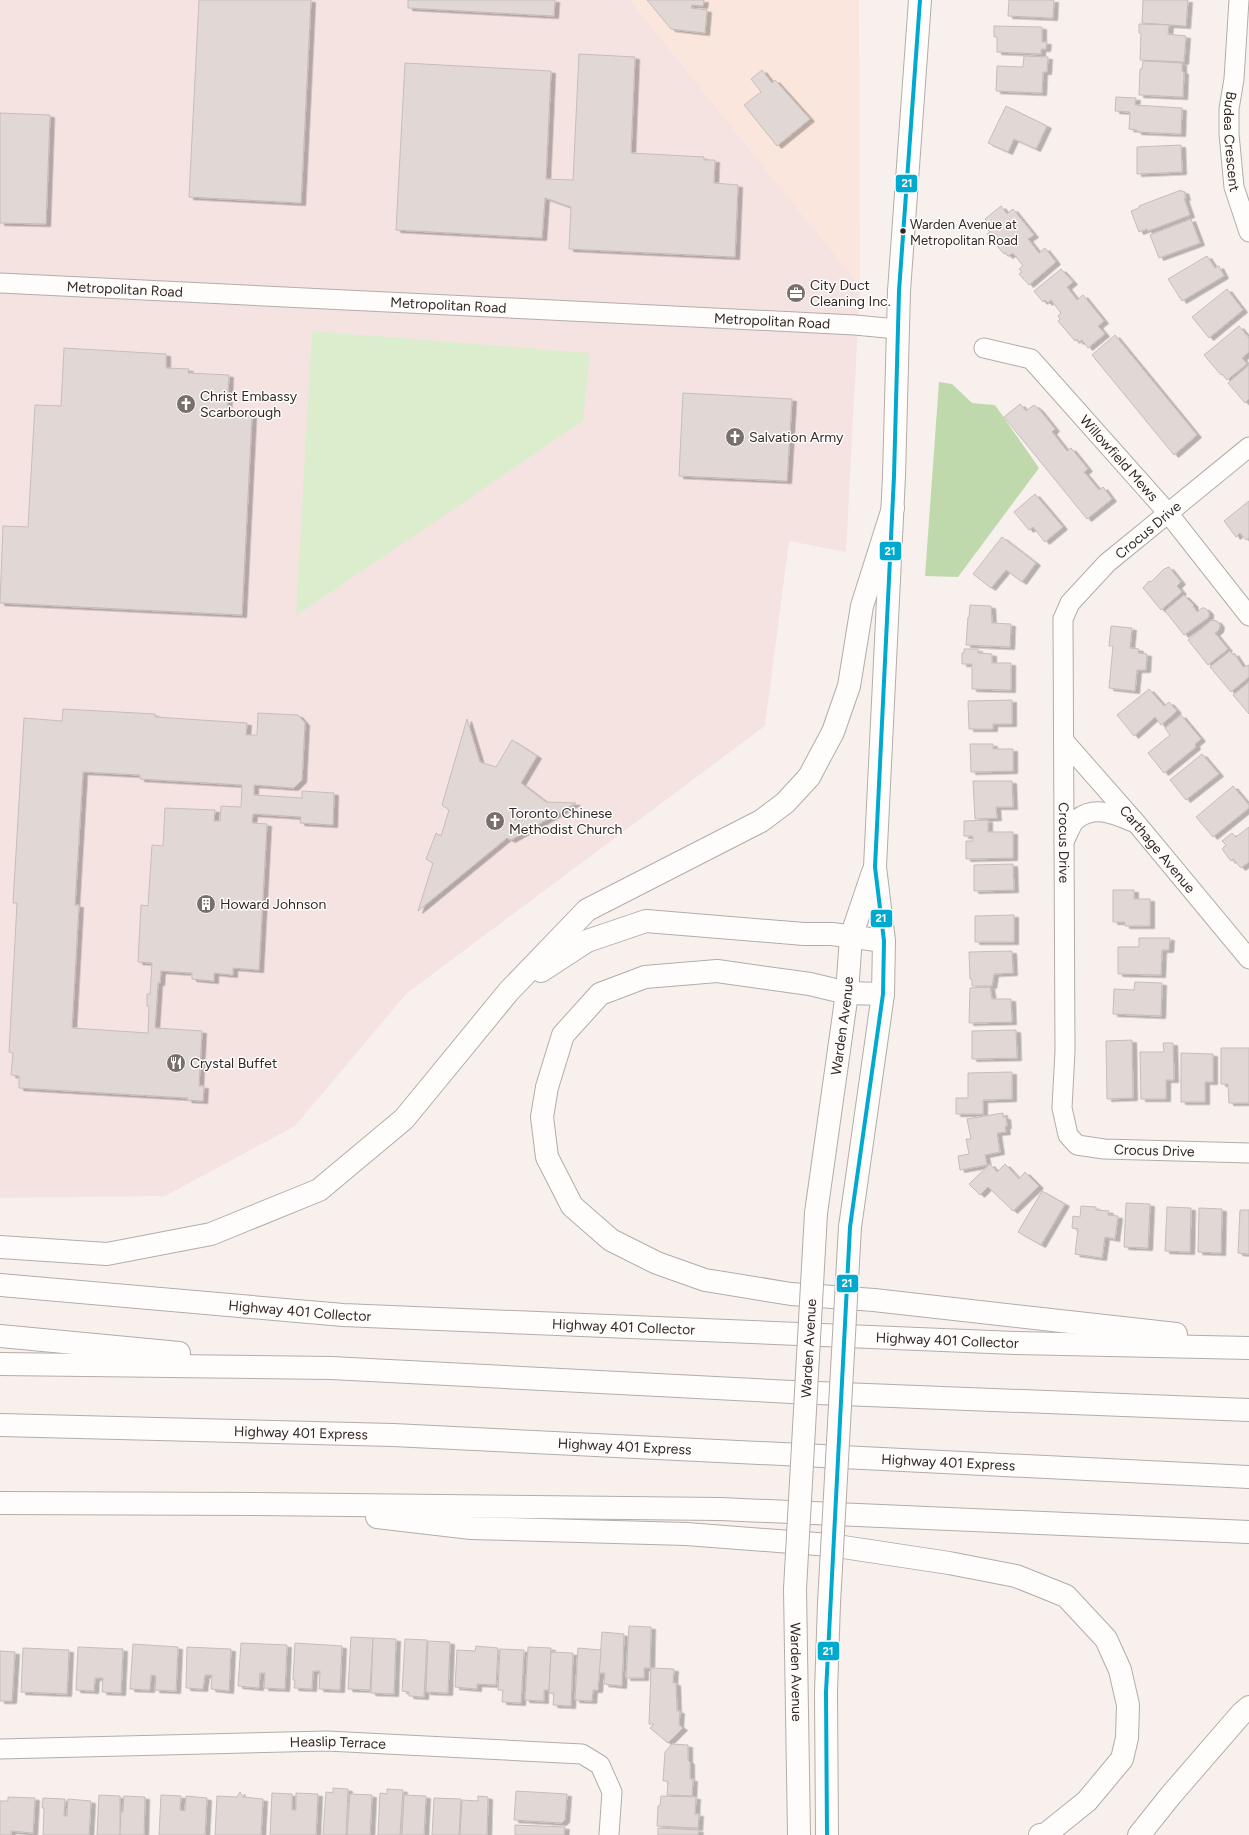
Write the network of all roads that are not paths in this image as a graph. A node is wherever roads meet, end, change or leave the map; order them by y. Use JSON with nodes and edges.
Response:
{"nodes":[{"id":1,"x":920,"y":0,"type":"edge"},
{"id":2,"x":1239,"y":0,"type":"edge"},
{"id":3,"x":1242,"y":80,"type":"edge"},
{"id":4,"x":1249,"y":232,"type":"edge"},
{"id":5,"x":0,"y":283,"type":"edge"},
{"id":6,"x":897,"y":329,"type":"junction"},
{"id":7,"x":984,"y":348,"type":"dead end"},
{"id":8,"x":1249,"y":447,"type":"edge"},
{"id":9,"x":893,"y":508,"type":"junction"},
{"id":10,"x":1168,"y":513,"type":"junction"},
{"id":11,"x":1249,"y":616,"type":"edge"},
{"id":12,"x":1064,"y":741,"type":"junction"},
{"id":13,"x":1137,"y":824,"type":"junction"},
{"id":14,"x":1064,"y":841,"type":"junction"},
{"id":15,"x":875,"y":867,"type":"junction"},
{"id":16,"x":851,"y":937,"type":"junction"},
{"id":17,"x":884,"y":941,"type":"junction"},
{"id":18,"x":1249,"y":959,"type":"edge"},
{"id":19,"x":509,"y":991,"type":"junction"},
{"id":20,"x":847,"y":993,"type":"junction"},
{"id":21,"x":883,"y":994,"type":"junction"},
{"id":22,"x":1249,"y":1153,"type":"edge"},
{"id":23,"x":0,"y":1247,"type":"edge"},
{"id":24,"x":0,"y":1285,"type":"edge"},
{"id":25,"x":0,"y":1336,"type":"edge"},
{"id":26,"x":1249,"y":1342,"type":"edge"},
{"id":27,"x":1249,"y":1348,"type":"edge"},
{"id":28,"x":0,"y":1364,"type":"edge"},
{"id":29,"x":331,"y":1368,"type":"junction"},
{"id":30,"x":1249,"y":1410,"type":"edge"},
{"id":31,"x":0,"y":1424,"type":"edge"},
{"id":32,"x":1249,"y":1477,"type":"edge"},
{"id":33,"x":0,"y":1503,"type":"edge"},
{"id":34,"x":255,"y":1504,"type":"junction"},
{"id":35,"x":1249,"y":1532,"type":"edge"},
{"id":36,"x":1249,"y":1708,"type":"edge"},
{"id":37,"x":0,"y":1749,"type":"edge"},
{"id":38,"x":609,"y":1835,"type":"edge"},
{"id":39,"x":799,"y":1835,"type":"edge"},
{"id":40,"x":827,"y":1835,"type":"edge"},
{"id":41,"x":1040,"y":1835,"type":"edge"},
{"id":42,"x":1139,"y":1835,"type":"edge"}],
"edges":[{"from":1,"to":6,"type":"main road","name":"Warden Avenue"},
{"from":2,"to":3,"type":"street","name":"Budea Crescent"},
{"from":3,"to":4,"type":"street","name":"Budea Crescent"},
{"from":5,"to":6,"type":"street","name":"Metropolitan Road"},
{"from":6,"to":9,"type":"main road","name":"Warden Avenue"},
{"from":7,"to":10,"type":"street","name":"Willowfield Mews"},
{"from":8,"to":10,"type":"street","name":"Crocus Drive"},
{"from":9,"to":15,"type":"main road","name":"Warden Avenue"},
{"from":9,"to":19,"type":"main road"},
{"from":10,"to":11,"type":"street","name":"Willowfield Mews"},
{"from":10,"to":12,"type":"street","name":"Crocus Drive"},
{"from":12,"to":13,"type":"street","name":"Carthage Avenue"},
{"from":12,"to":14,"type":"street","name":"Crocus Drive"},
{"from":13,"to":14,"type":"street"},
{"from":13,"to":18,"type":"street","name":"Carthage Avenue"},
{"from":14,"to":22,"type":"street","name":"Crocus Drive"},
{"from":15,"to":16,"type":"main road","name":"Warden Avenue"},
{"from":15,"to":17,"type":"main road","name":"Warden Avenue"},
{"from":16,"to":17,"type":"main road"},
{"from":16,"to":19,"type":"main road"},
{"from":16,"to":20,"type":"main road","name":"Warden Avenue"},
{"from":17,"to":21,"type":"main road","name":"Warden Avenue"},
{"from":19,"to":23,"type":"main road"},
{"from":20,"to":21,"type":"main road"},
{"from":20,"to":26,"type":"main road"},
{"from":20,"to":39,"type":"main road","name":"Warden Avenue","bridge":true},
{"from":21,"to":40,"type":"main road","name":"Warden Avenue","bridge":true},
{"from":24,"to":27,"type":"main road","name":"Highway 401 Collector"},
{"from":25,"to":29,"type":"main road"},
{"from":28,"to":29,"type":"main road"},
{"from":29,"to":30,"type":"main road"},
{"from":31,"to":32,"type":"main road","name":"Highway 401 Express"},
{"from":33,"to":34,"type":"main road"},
{"from":34,"to":35,"type":"main road"},
{"from":34,"to":41,"type":"main road"},
{"from":36,"to":42,"type":"main road"},
{"from":37,"to":38,"type":"street","name":"Heaslip Terrace"}]}
